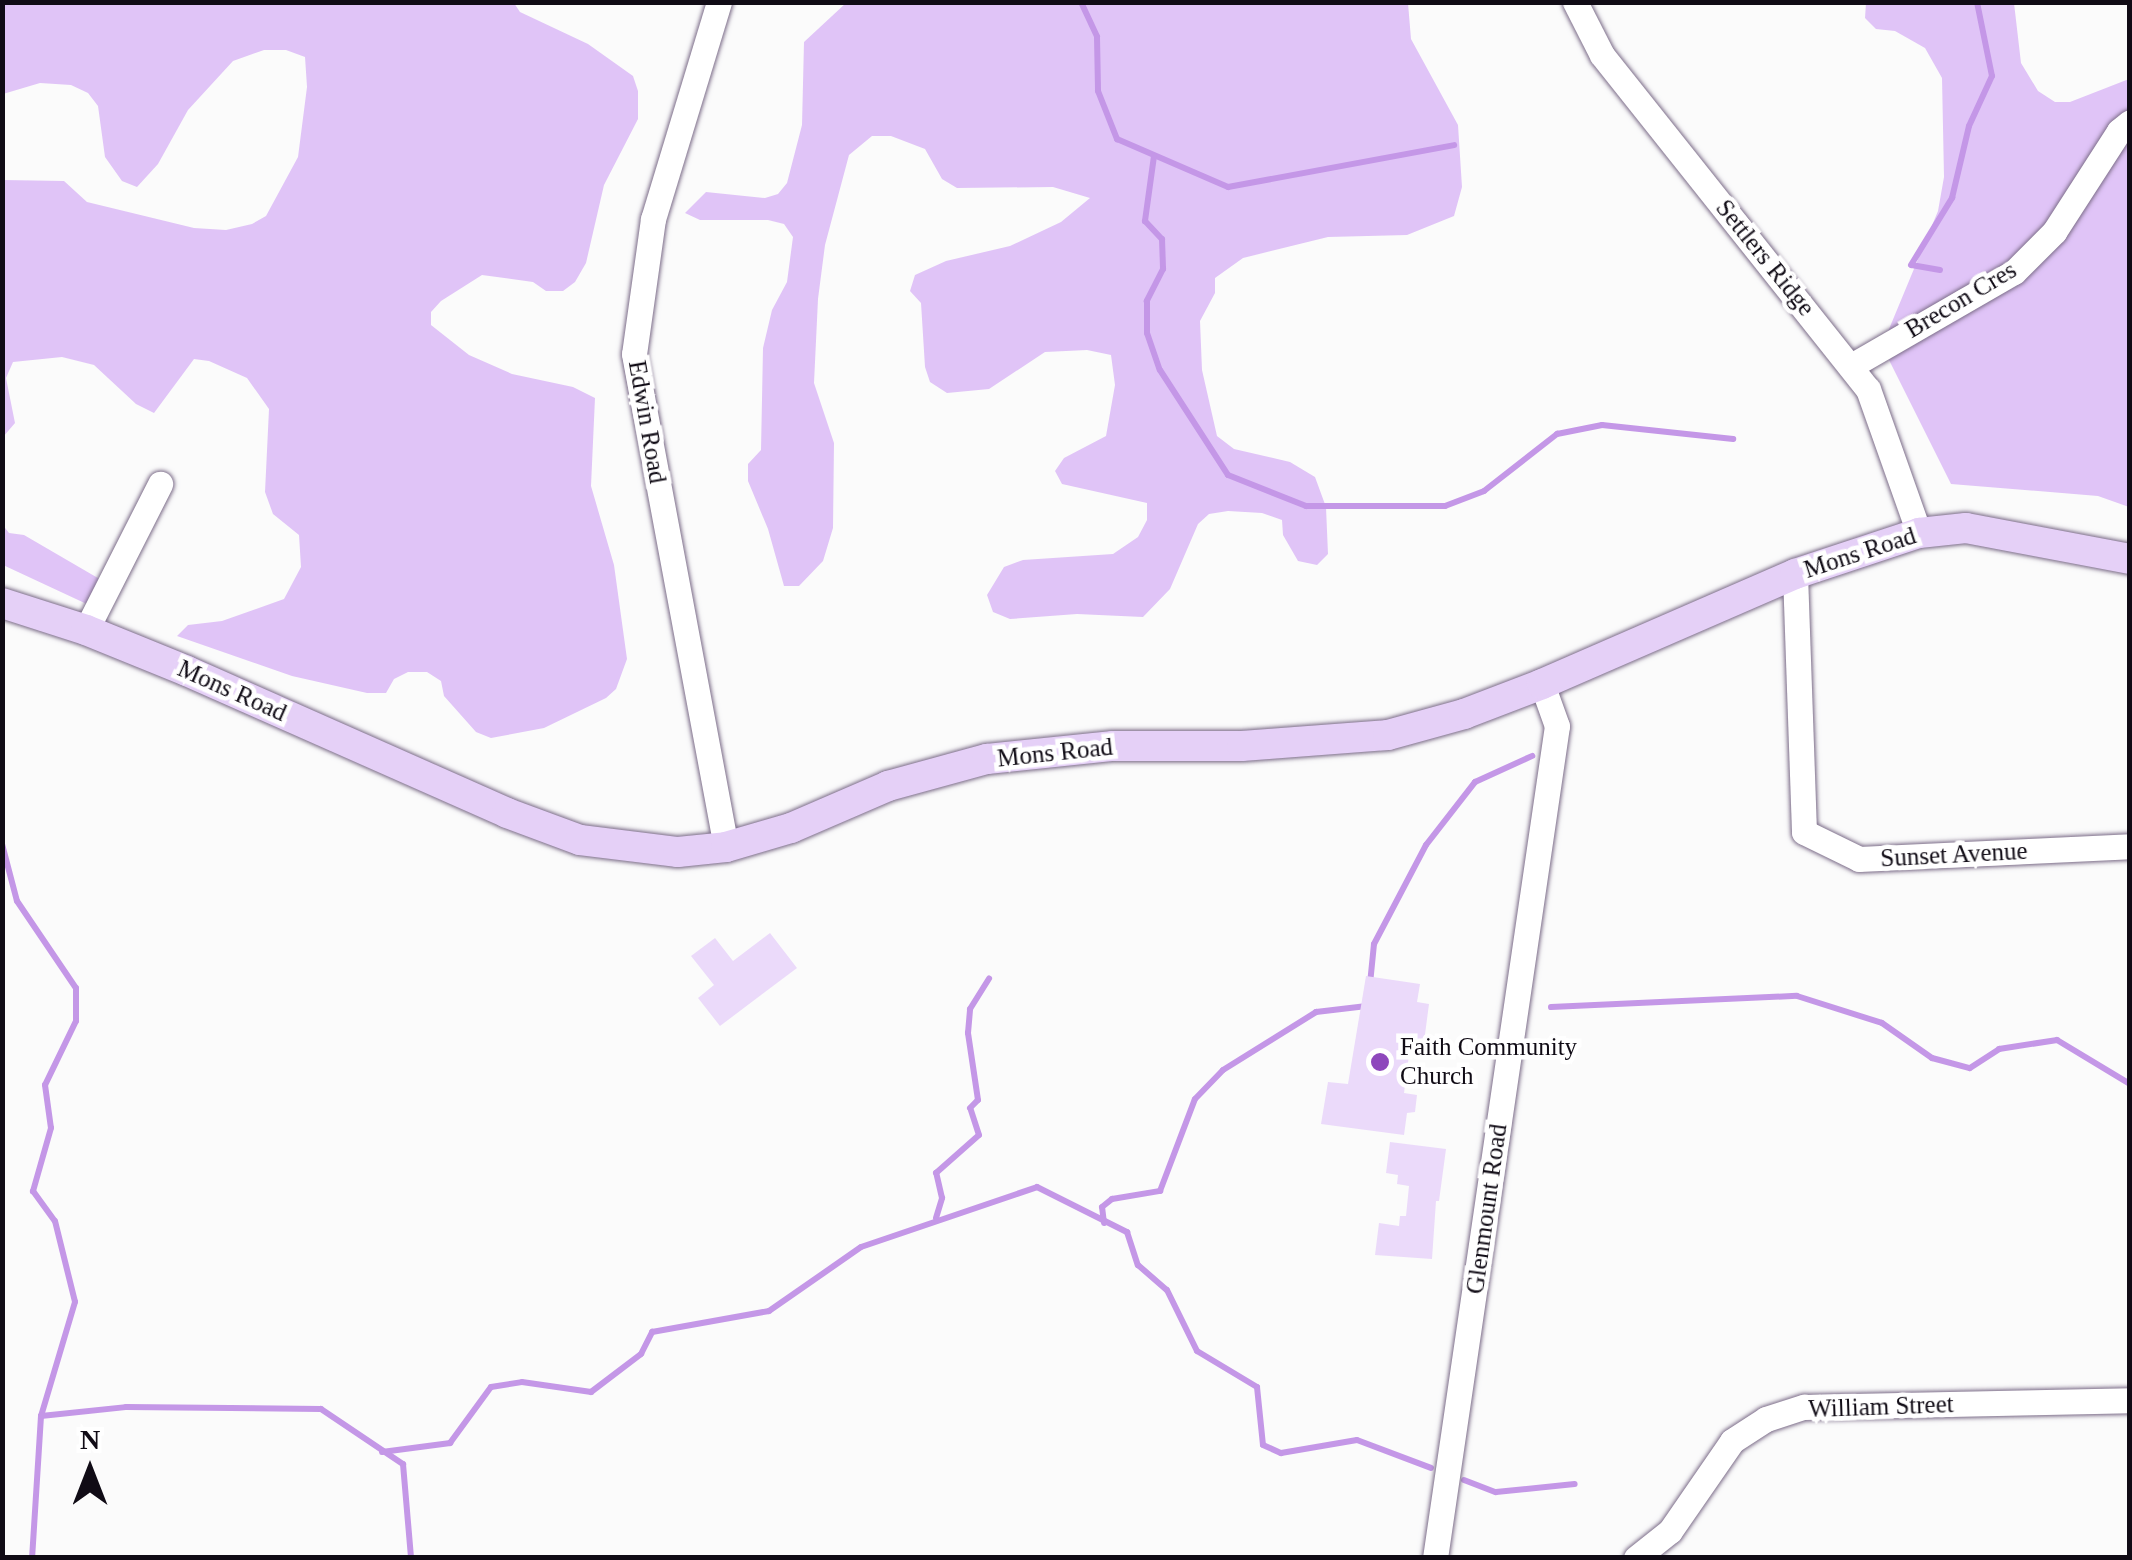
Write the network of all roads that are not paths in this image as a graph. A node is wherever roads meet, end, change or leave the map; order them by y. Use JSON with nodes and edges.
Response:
{"nodes":[{"id":1,"x":719,"y":2,"type":"edge"},
{"id":2,"x":1576,"y":2,"type":"edge"},
{"id":3,"x":2130,"y":122,"type":"edge"},
{"id":4,"x":1850,"y":366,"type":"junction"},
{"id":5,"x":160,"y":484,"type":"dead end"},
{"id":6,"x":1919,"y":533,"type":"junction"},
{"id":7,"x":2130,"y":559,"type":"edge"},
{"id":8,"x":1795,"y":574,"type":"junction"},
{"id":9,"x":2,"y":603,"type":"edge"},
{"id":10,"x":86,"y":630,"type":"junction"},
{"id":11,"x":1542,"y":684,"type":"junction"},
{"id":12,"x":2130,"y":846,"type":"edge"},
{"id":13,"x":726,"y":848,"type":"junction"},
{"id":14,"x":2130,"y":1400,"type":"edge"},
{"id":15,"x":1435,"y":1558,"type":"edge"},
{"id":16,"x":1636,"y":1558,"type":"edge"}],
"edges":[{"from":1,"to":13,"type":"street","name":"Edwin Road"},
{"from":2,"to":4,"type":"street","name":"Settlers Ridge"},
{"from":3,"to":4,"type":"street","name":"Brecon Cres"},
{"from":4,"to":6,"type":"street","name":"Settlers Ridge"},
{"from":5,"to":10,"type":"street"},
{"from":6,"to":7,"type":"main road","name":"Mons Road"},
{"from":6,"to":8,"type":"main road","name":"Mons Road"},
{"from":8,"to":11,"type":"main road","name":"Mons Road"},
{"from":8,"to":12,"type":"street","name":"Sunset Avenue"},
{"from":9,"to":10,"type":"main road","name":"Mons Road"},
{"from":10,"to":13,"type":"main road","name":"Mons Road"},
{"from":11,"to":13,"type":"main road","name":"Mons Road"},
{"from":11,"to":15,"type":"street","name":"Glenmount Road"},
{"from":14,"to":16,"type":"street","name":"William Street"}]}
